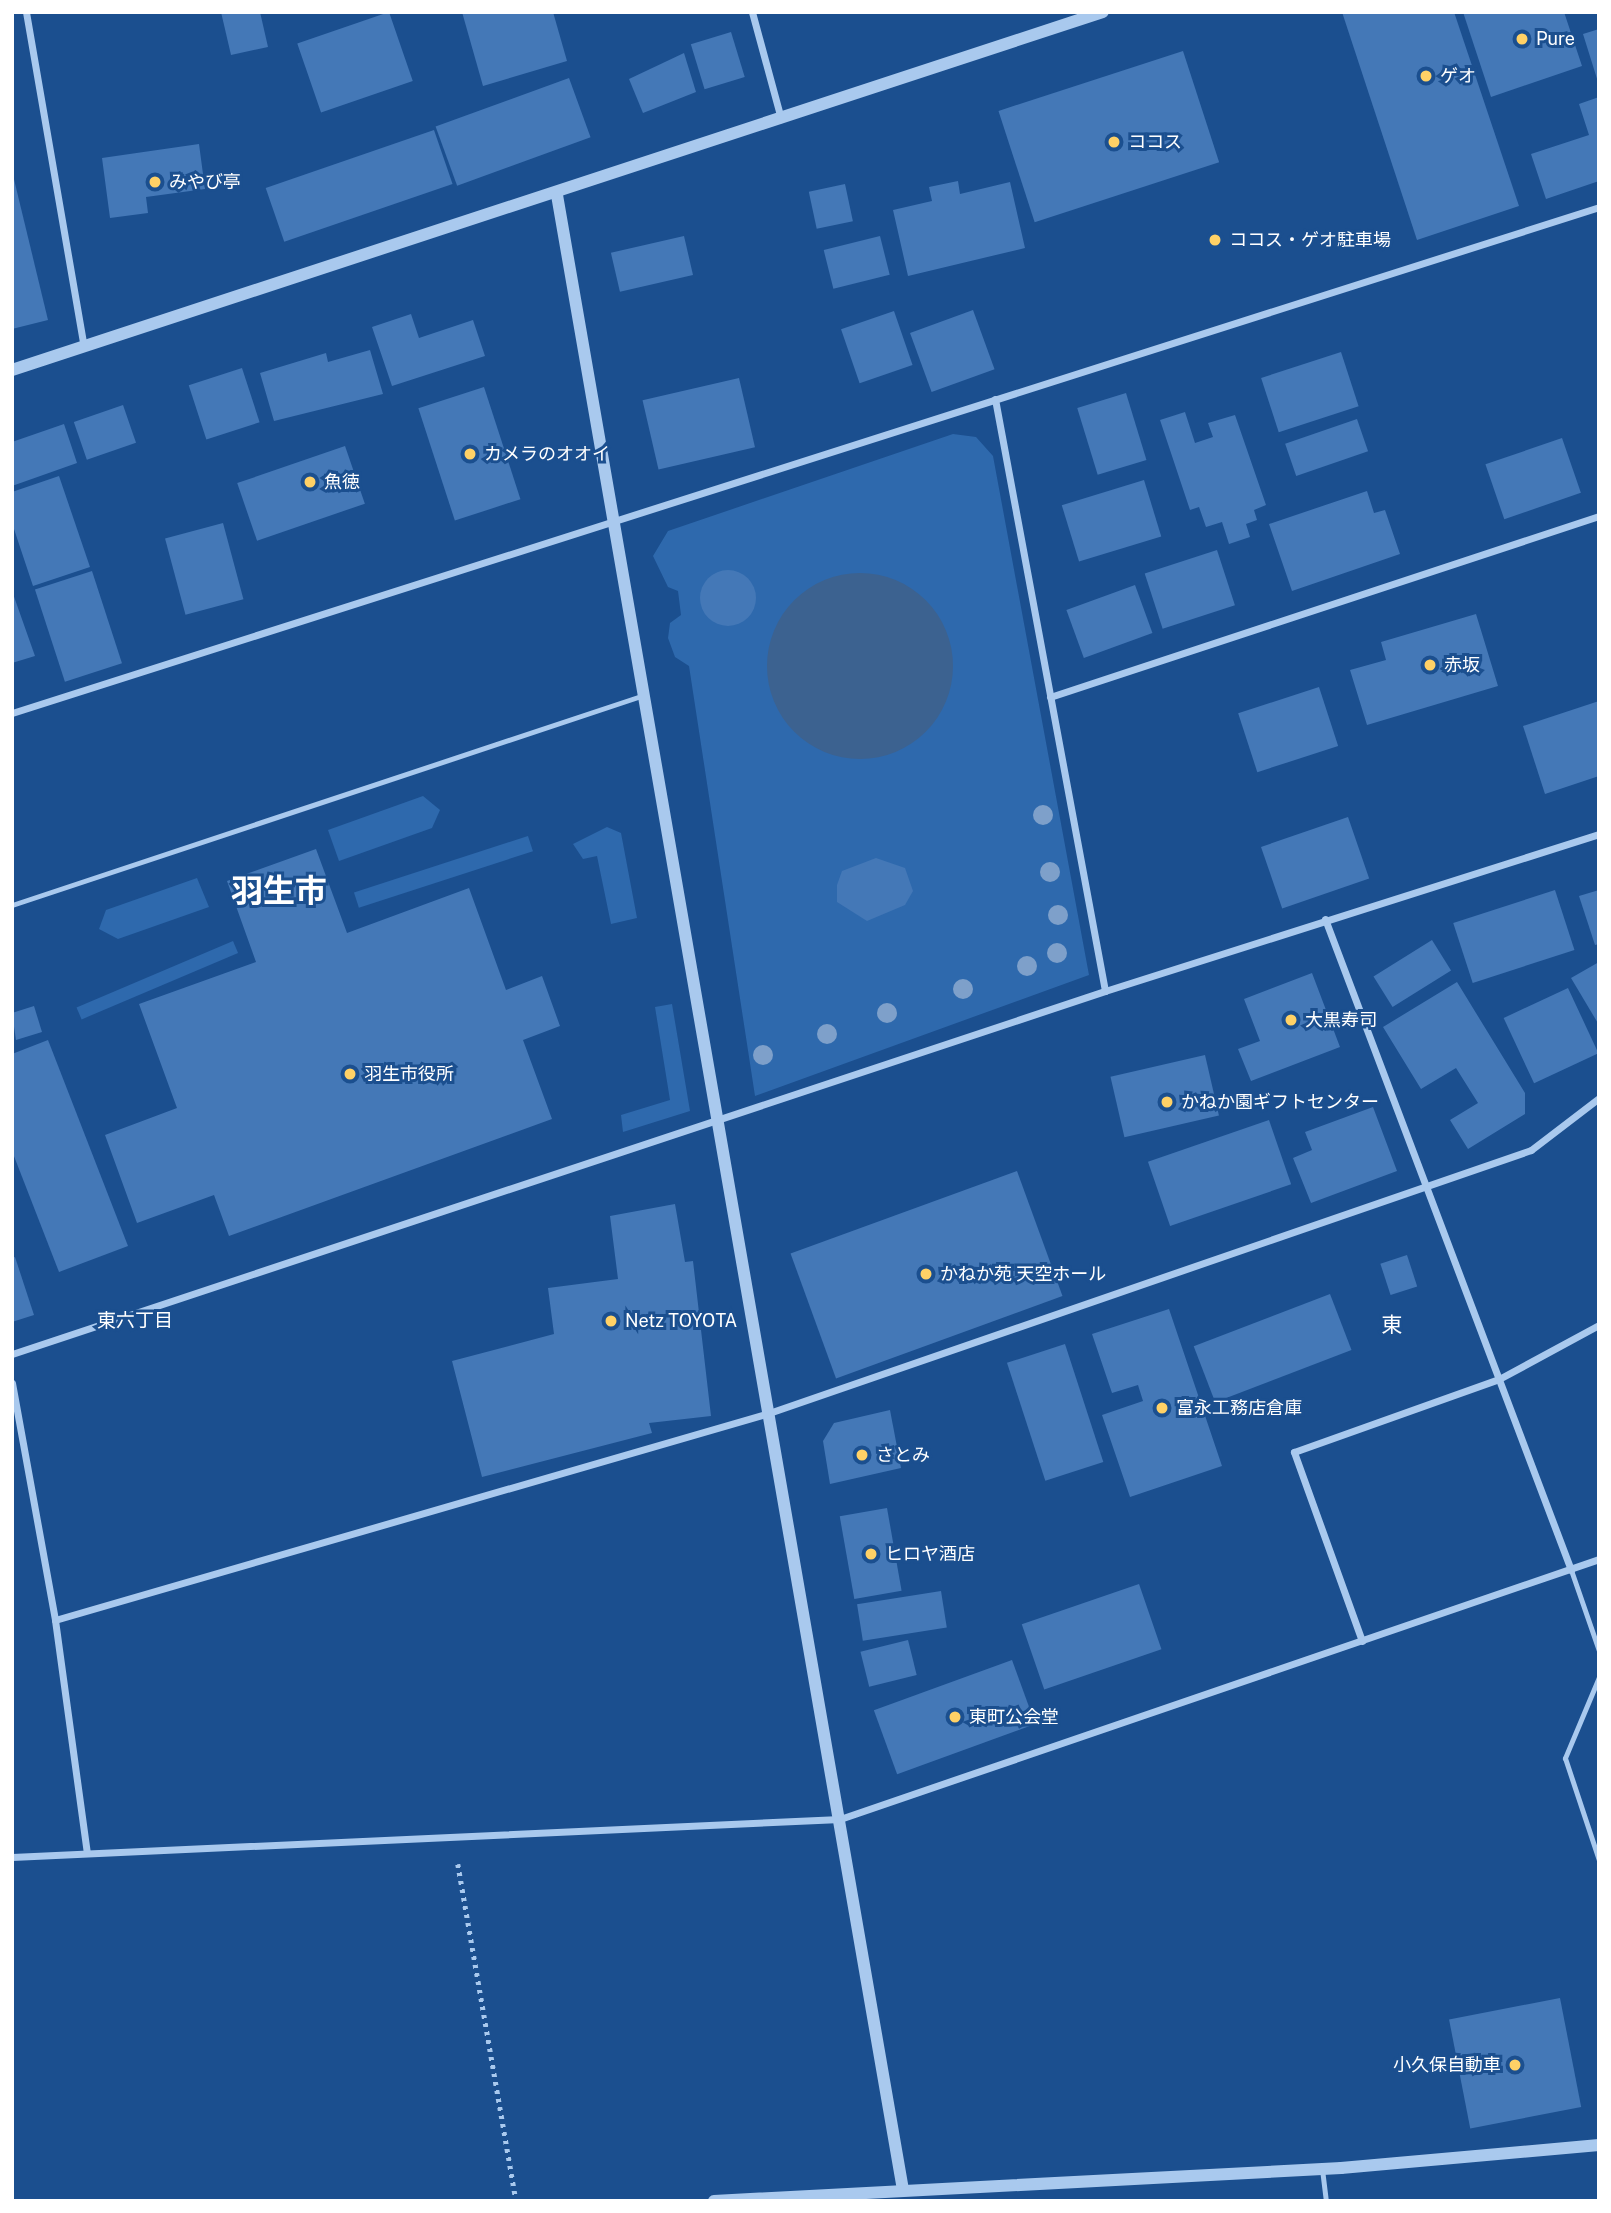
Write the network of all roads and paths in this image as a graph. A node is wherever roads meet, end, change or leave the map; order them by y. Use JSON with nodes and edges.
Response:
{"nodes":[{"id":1,"x":26,"y":12,"type":"edge"},
{"id":2,"x":752,"y":12,"type":"edge"},
{"id":3,"x":1103,"y":12,"type":"edge"},
{"id":4,"x":781,"y":120,"type":"junction"},
{"id":5,"x":557,"y":195,"type":"junction"},
{"id":6,"x":1599,"y":207,"type":"edge"},
{"id":7,"x":84,"y":348,"type":"junction"},
{"id":8,"x":12,"y":370,"type":"edge"},
{"id":9,"x":995,"y":398,"type":"junction"},
{"id":10,"x":1599,"y":516,"type":"edge"},
{"id":11,"x":613,"y":519,"type":"junction"},
{"id":12,"x":647,"y":694,"type":"junction"},
{"id":13,"x":1050,"y":697,"type":"junction"},
{"id":14,"x":12,"y":713,"type":"edge"},
{"id":15,"x":1599,"y":834,"type":"edge"},
{"id":16,"x":12,"y":905,"type":"edge"},
{"id":17,"x":1325,"y":919,"type":"junction"},
{"id":18,"x":1105,"y":990,"type":"junction"},
{"id":19,"x":1599,"y":1098,"type":"edge"},
{"id":20,"x":716,"y":1121,"type":"junction"},
{"id":21,"x":1426,"y":1187,"type":"junction"},
{"id":22,"x":1599,"y":1325,"type":"edge"},
{"id":23,"x":12,"y":1354,"type":"edge"},
{"id":24,"x":1499,"y":1379,"type":"junction"},
{"id":25,"x":12,"y":1384,"type":"edge"},
{"id":26,"x":769,"y":1413,"type":"junction"},
{"id":27,"x":1599,"y":1559,"type":"edge"},
{"id":28,"x":1571,"y":1570,"type":"junction"},
{"id":29,"x":55,"y":1620,"type":"junction"},
{"id":30,"x":1362,"y":1641,"type":"junction"},
{"id":31,"x":1599,"y":1651,"type":"edge"},
{"id":32,"x":1599,"y":1677,"type":"edge"},
{"id":33,"x":840,"y":1819,"type":"junction"},
{"id":34,"x":453,"y":1839,"type":"junction"},
{"id":35,"x":87,"y":1853,"type":"junction"},
{"id":36,"x":12,"y":1857,"type":"edge"},
{"id":37,"x":1599,"y":1860,"type":"edge"},
{"id":38,"x":1599,"y":2145,"type":"edge"},
{"id":39,"x":1322,"y":2169,"type":"junction"},
{"id":40,"x":903,"y":2189,"type":"junction"},
{"id":41,"x":516,"y":2201,"type":"edge"},
{"id":42,"x":714,"y":2201,"type":"edge"},
{"id":43,"x":1326,"y":2201,"type":"edge"}],
"edges":[{"from":1,"to":7,"type":"street"},
{"from":2,"to":4,"type":"street"},
{"from":3,"to":4,"type":"street"},
{"from":4,"to":5,"type":"street"},
{"from":5,"to":7,"type":"street"},
{"from":5,"to":11,"type":"street"},
{"from":6,"to":9,"type":"street"},
{"from":7,"to":8,"type":"street"},
{"from":9,"to":11,"type":"street"},
{"from":9,"to":13,"type":"street"},
{"from":10,"to":13,"type":"street"},
{"from":11,"to":12,"type":"street"},
{"from":11,"to":14,"type":"street"},
{"from":12,"to":16,"type":"lane"},
{"from":12,"to":20,"type":"street"},
{"from":13,"to":18,"type":"street"},
{"from":15,"to":17,"type":"street"},
{"from":17,"to":18,"type":"street"},
{"from":17,"to":21,"type":"street"},
{"from":18,"to":20,"type":"street"},
{"from":19,"to":21,"type":"street"},
{"from":20,"to":23,"type":"street"},
{"from":20,"to":26,"type":"street"},
{"from":21,"to":24,"type":"street"},
{"from":21,"to":26,"type":"street"},
{"from":22,"to":24,"type":"street"},
{"from":24,"to":28,"type":"street"},
{"from":24,"to":30,"type":"street"},
{"from":25,"to":29,"type":"street"},
{"from":26,"to":29,"type":"street"},
{"from":26,"to":33,"type":"street"},
{"from":27,"to":28,"type":"street"},
{"from":28,"to":30,"type":"street"},
{"from":28,"to":31,"type":"lane"},
{"from":29,"to":35,"type":"street"},
{"from":30,"to":33,"type":"street"},
{"from":32,"to":37,"type":"lane"},
{"from":33,"to":34,"type":"street"},
{"from":33,"to":40,"type":"street"},
{"from":34,"to":35,"type":"street"},
{"from":34,"to":41,"type":"path"},
{"from":35,"to":36,"type":"street"},
{"from":38,"to":39,"type":"street"},
{"from":39,"to":40,"type":"street"},
{"from":39,"to":43,"type":"lane"},
{"from":40,"to":42,"type":"street"}]}
